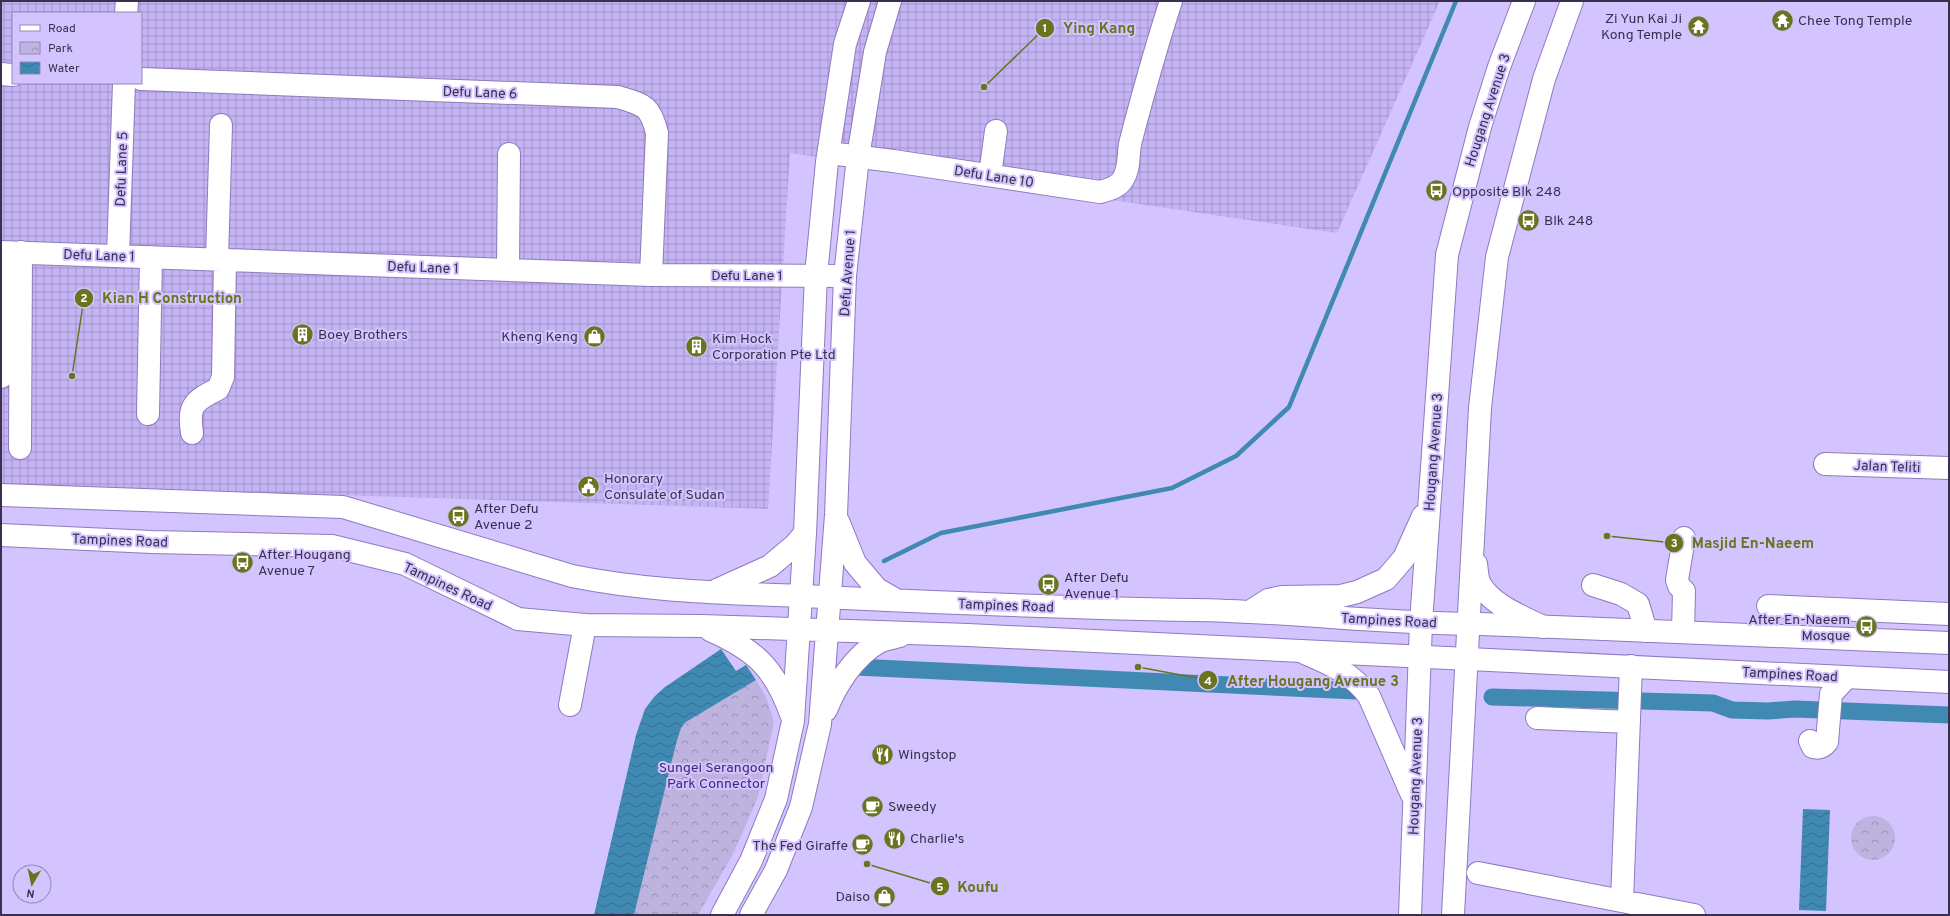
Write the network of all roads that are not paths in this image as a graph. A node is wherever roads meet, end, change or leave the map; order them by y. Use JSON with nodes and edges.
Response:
{"nodes":[{"id":1,"x":127,"y":1,"type":"edge"},
{"id":2,"x":859,"y":1,"type":"edge"},
{"id":3,"x":890,"y":1,"type":"edge"},
{"id":4,"x":1171,"y":1,"type":"edge"},
{"id":5,"x":1524,"y":1,"type":"edge"},
{"id":6,"x":1572,"y":1,"type":"edge"},
{"id":7,"x":126,"y":12,"type":"edge"},
{"id":8,"x":1,"y":74,"type":"edge"},
{"id":9,"x":12,"y":75,"type":"edge"},
{"id":10,"x":142,"y":79,"type":"edge"},
{"id":11,"x":124,"y":84,"type":"edge"},
{"id":12,"x":221,"y":125,"type":"dead end"},
{"id":13,"x":996,"y":131,"type":"dead end"},
{"id":14,"x":830,"y":145,"type":"junction"},
{"id":15,"x":859,"y":150,"type":"junction"},
{"id":16,"x":509,"y":154,"type":"dead end"},
{"id":17,"x":991,"y":169,"type":"junction"},
{"id":18,"x":9,"y":252,"type":"edge"},
{"id":19,"x":118,"y":255,"type":"junction"},
{"id":20,"x":151,"y":257,"type":"junction"},
{"id":21,"x":221,"y":259,"type":"junction"},
{"id":22,"x":508,"y":270,"type":"junction"},
{"id":23,"x":651,"y":275,"type":"junction"},
{"id":24,"x":816,"y":275,"type":"junction"},
{"id":25,"x":845,"y":276,"type":"junction"},
{"id":26,"x":1,"y":377,"type":"edge"},
{"id":27,"x":148,"y":414,"type":"dead end"},
{"id":28,"x":192,"y":433,"type":"dead end"},
{"id":29,"x":20,"y":448,"type":"dead end"},
{"id":30,"x":1825,"y":464,"type":"dead end"},
{"id":31,"x":1949,"y":468,"type":"edge"},
{"id":32,"x":1,"y":495,"type":"edge"},
{"id":33,"x":1429,"y":502,"type":"junction"},
{"id":34,"x":836,"y":514,"type":"junction"},
{"id":35,"x":805,"y":533,"type":"junction"},
{"id":36,"x":1,"y":535,"type":"edge"},
{"id":37,"x":1684,"y":538,"type":"dead end"},
{"id":38,"x":1473,"y":543,"type":"junction"},
{"id":39,"x":1593,"y":585,"type":"dead end"},
{"id":40,"x":709,"y":593,"type":"junction"},
{"id":41,"x":801,"y":596,"type":"junction"},
{"id":42,"x":830,"y":597,"type":"junction"},
{"id":43,"x":896,"y":600,"type":"junction"},
{"id":44,"x":1768,"y":606,"type":"dead end"},
{"id":45,"x":1251,"y":611,"type":"junction"},
{"id":46,"x":1949,"y":614,"type":"edge"},
{"id":47,"x":1421,"y":623,"type":"junction"},
{"id":48,"x":1469,"y":624,"type":"junction"},
{"id":49,"x":585,"y":625,"type":"junction"},
{"id":50,"x":702,"y":626,"type":"junction"},
{"id":51,"x":1543,"y":627,"type":"junction"},
{"id":52,"x":799,"y":630,"type":"junction"},
{"id":53,"x":827,"y":631,"type":"junction"},
{"id":54,"x":1646,"y":631,"type":"junction"},
{"id":55,"x":1683,"y":632,"type":"junction"},
{"id":56,"x":910,"y":633,"type":"junction"},
{"id":57,"x":1949,"y":643,"type":"edge"},
{"id":58,"x":1300,"y":651,"type":"junction"},
{"id":59,"x":1419,"y":656,"type":"junction"},
{"id":60,"x":1466,"y":658,"type":"junction"},
{"id":61,"x":1631,"y":666,"type":"junction"},
{"id":62,"x":1847,"y":677,"type":"junction"},
{"id":63,"x":1949,"y":682,"type":"edge"},
{"id":64,"x":570,"y":704,"type":"dead end"},
{"id":65,"x":1536,"y":718,"type":"dead end"},
{"id":66,"x":1629,"y":719,"type":"junction"},
{"id":67,"x":793,"y":721,"type":"junction"},
{"id":68,"x":820,"y":724,"type":"junction"},
{"id":69,"x":1819,"y":741,"type":"dead end"},
{"id":70,"x":1414,"y":800,"type":"junction"},
{"id":71,"x":1478,"y":873,"type":"dead end"},
{"id":72,"x":1622,"y":901,"type":"junction"},
{"id":73,"x":722,"y":915,"type":"edge"},
{"id":74,"x":751,"y":915,"type":"edge"},
{"id":75,"x":1410,"y":915,"type":"edge"},
{"id":76,"x":1453,"y":915,"type":"edge"},
{"id":77,"x":1694,"y":915,"type":"edge"}],
"edges":[{"from":1,"to":7,"type":"main road"},
{"from":2,"to":14,"type":"main road","name":"Defu Avenue 1"},
{"from":3,"to":15,"type":"main road","name":"Defu Avenue 1"},
{"from":4,"to":17,"type":"main road","name":"Defu Lane 10"},
{"from":5,"to":33,"type":"main road","name":"Hougang Avenue 3"},
{"from":6,"to":38,"type":"main road"},
{"from":8,"to":9,"type":"main road"},
{"from":10,"to":23,"type":"main road","name":"Defu Lane 6"},
{"from":11,"to":19,"type":"main road","name":"Defu Lane 5"},
{"from":12,"to":21,"type":"main road"},
{"from":13,"to":17,"type":"main road"},
{"from":14,"to":15,"type":"main road","name":"Defu Lane 10"},
{"from":14,"to":24,"type":"main road","name":"Defu Avenue 1"},
{"from":15,"to":17,"type":"main road","name":"Defu Lane 10"},
{"from":15,"to":25,"type":"main road","name":"Defu Avenue 1"},
{"from":16,"to":22,"type":"main road"},
{"from":18,"to":19,"type":"main road","name":"Defu Lane 1"},
{"from":18,"to":26,"type":"main road"},
{"from":18,"to":29,"type":"main road"},
{"from":19,"to":20,"type":"main road","name":"Defu Lane 1"},
{"from":20,"to":21,"type":"main road","name":"Defu Lane 1"},
{"from":20,"to":27,"type":"main road"},
{"from":21,"to":22,"type":"main road","name":"Defu Lane 1"},
{"from":21,"to":28,"type":"main road"},
{"from":22,"to":23,"type":"main road","name":"Defu Lane 1"},
{"from":23,"to":24,"type":"main road","name":"Defu Lane 1"},
{"from":24,"to":25,"type":"main road","name":"Defu Lane 1"},
{"from":24,"to":35,"type":"main road","name":"Defu Avenue 1"},
{"from":25,"to":34,"type":"main road","name":"Defu Avenue 1"},
{"from":30,"to":31,"type":"main road","name":"Jalan Teliti"},
{"from":32,"to":40,"type":"main road","name":"Tampines Road"},
{"from":33,"to":45,"type":"main road"},
{"from":33,"to":47,"type":"main road","name":"Hougang Avenue 3"},
{"from":34,"to":42,"type":"main road","name":"Defu Avenue 1"},
{"from":34,"to":43,"type":"main road"},
{"from":35,"to":40,"type":"main road"},
{"from":35,"to":41,"type":"main road","name":"Defu Avenue 1"},
{"from":36,"to":49,"type":"main road","name":"Tampines Road"},
{"from":37,"to":55,"type":"main road"},
{"from":38,"to":48,"type":"main road"},
{"from":38,"to":51,"type":"main road"},
{"from":39,"to":54,"type":"main road"},
{"from":40,"to":41,"type":"main road","name":"Tampines Road"},
{"from":41,"to":42,"type":"main road","name":"Tampines Road"},
{"from":41,"to":52,"type":"main road"},
{"from":42,"to":43,"type":"main road","name":"Tampines Road"},
{"from":42,"to":53,"type":"main road"},
{"from":43,"to":45,"type":"main road","name":"Tampines Road"},
{"from":44,"to":46,"type":"main road"},
{"from":45,"to":47,"type":"main road","name":"Tampines Road"},
{"from":47,"to":48,"type":"main road","name":"Tampines Road"},
{"from":47,"to":59,"type":"main road","name":"Hougang Avenue 3"},
{"from":48,"to":51,"type":"main road","name":"Tampines Road"},
{"from":48,"to":60,"type":"main road"},
{"from":49,"to":50,"type":"main road","name":"Tampines Road"},
{"from":49,"to":64,"type":"main road"},
{"from":50,"to":52,"type":"main road","name":"Tampines Road"},
{"from":50,"to":67,"type":"main road"},
{"from":51,"to":54,"type":"main road","name":"Tampines Road"},
{"from":52,"to":53,"type":"main road","name":"Tampines Road"},
{"from":52,"to":67,"type":"main road"},
{"from":53,"to":56,"type":"main road","name":"Tampines Road"},
{"from":53,"to":68,"type":"main road"},
{"from":54,"to":55,"type":"main road","name":"Tampines Road"},
{"from":55,"to":57,"type":"main road","name":"Tampines Road"},
{"from":56,"to":58,"type":"main road","name":"Tampines Road"},
{"from":56,"to":68,"type":"main road"},
{"from":58,"to":59,"type":"main road","name":"Tampines Road"},
{"from":58,"to":70,"type":"main road"},
{"from":59,"to":60,"type":"main road","name":"Tampines Road"},
{"from":59,"to":70,"type":"main road","name":"Hougang Avenue 3"},
{"from":60,"to":61,"type":"main road","name":"Tampines Road"},
{"from":60,"to":76,"type":"main road"},
{"from":61,"to":62,"type":"main road","name":"Tampines Road"},
{"from":61,"to":66,"type":"main road"},
{"from":62,"to":63,"type":"main road","name":"Tampines Road"},
{"from":62,"to":69,"type":"main road"},
{"from":65,"to":66,"type":"main road"},
{"from":66,"to":72,"type":"main road"},
{"from":67,"to":73,"type":"main road"},
{"from":68,"to":74,"type":"main road"},
{"from":70,"to":75,"type":"main road","name":"Hougang Avenue 3"},
{"from":71,"to":72,"type":"main road"},
{"from":72,"to":77,"type":"main road"}]}
